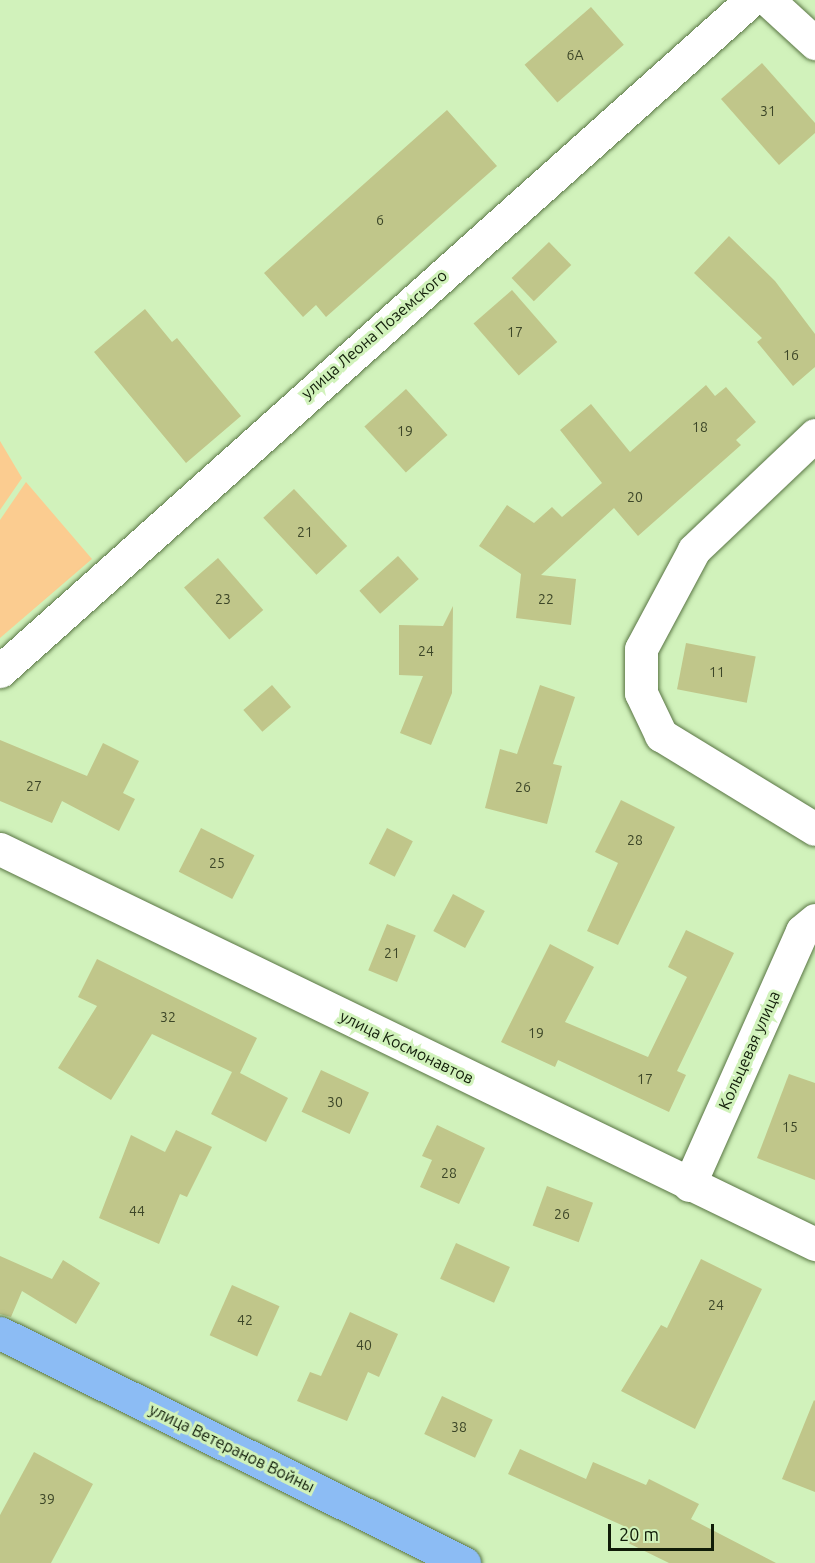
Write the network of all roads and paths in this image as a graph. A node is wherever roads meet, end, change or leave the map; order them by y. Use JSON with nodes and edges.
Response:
{"nodes":[{"id":1,"x":751,"y":0,"type":"edge"},
{"id":2,"x":768,"y":0,"type":"edge"},
{"id":3,"x":815,"y":43,"type":"edge"},
{"id":4,"x":815,"y":435,"type":"edge"},
{"id":5,"x":0,"y":671,"type":"edge"},
{"id":6,"x":815,"y":829,"type":"edge"},
{"id":7,"x":0,"y":849,"type":"edge"},
{"id":8,"x":815,"y":920,"type":"edge"},
{"id":9,"x":689,"y":1185,"type":"junction"},
{"id":10,"x":815,"y":1244,"type":"edge"},
{"id":11,"x":0,"y":1333,"type":"edge"},
{"id":12,"x":464,"y":1563,"type":"edge"}],
"edges":[{"from":1,"to":5,"type":"street","name":"улица Леона Поземского"},
{"from":2,"to":3,"type":"street"},
{"from":4,"to":6,"type":"street"},
{"from":7,"to":9,"type":"street","name":"улица Космонавтов"},
{"from":8,"to":9,"type":"street","name":"Кольцевая улица"},
{"from":9,"to":10,"type":"street","name":"улица Космонавтов"},
{"from":11,"to":12,"type":"highway","name":"улица Ветеранов Войны"}]}
